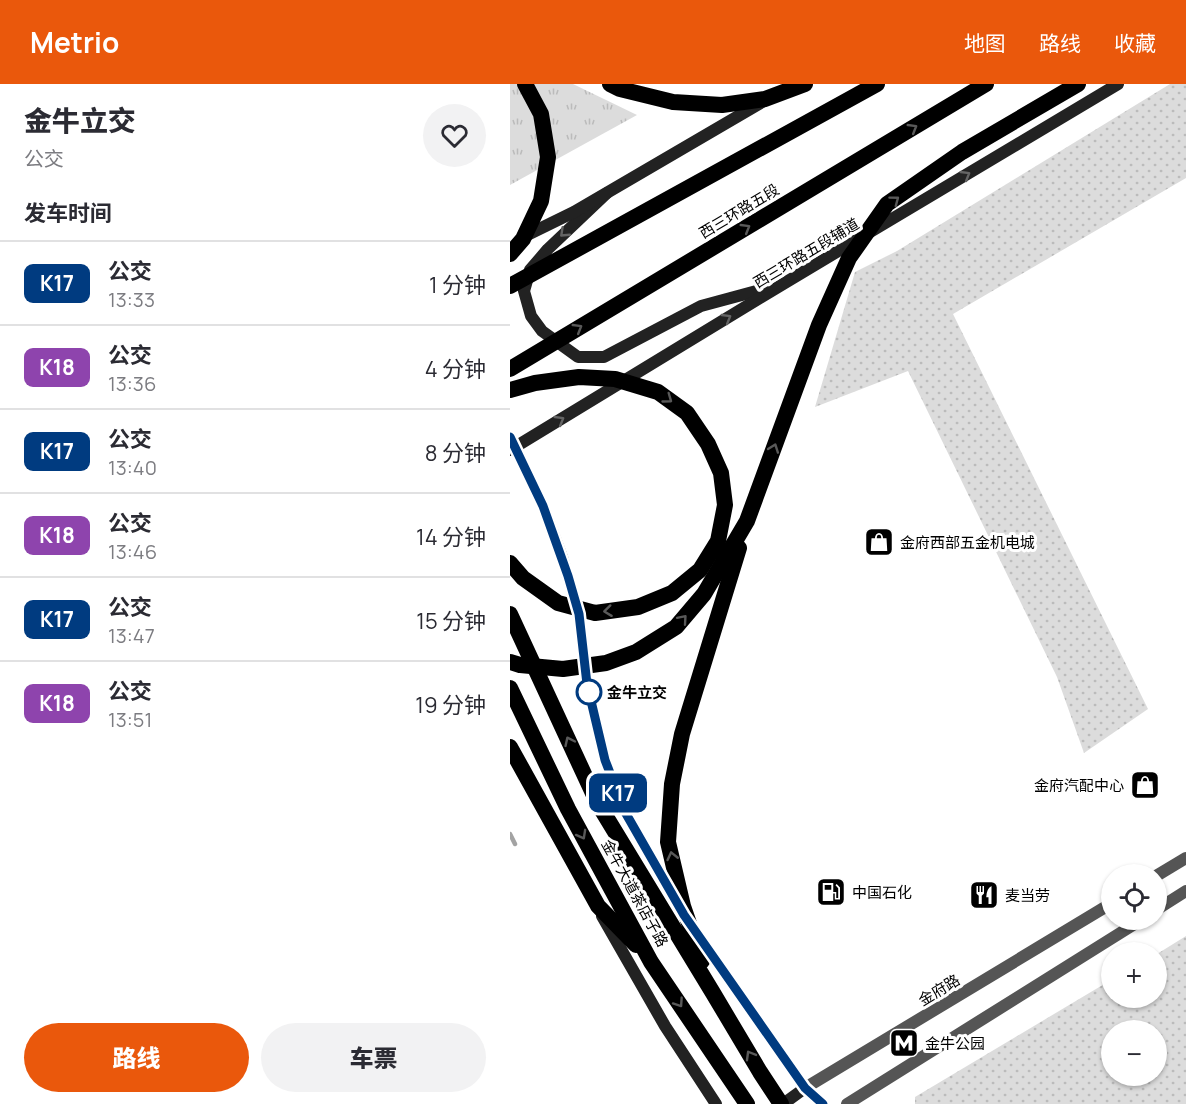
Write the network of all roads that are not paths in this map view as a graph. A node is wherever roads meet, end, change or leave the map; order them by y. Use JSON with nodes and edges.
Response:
{"nodes":[{"id":1,"x":525,"y":84,"type":"edge"},
{"id":2,"x":610,"y":84,"type":"edge"},
{"id":3,"x":794,"y":84,"type":"edge"},
{"id":4,"x":805,"y":84,"type":"edge"},
{"id":5,"x":877,"y":84,"type":"edge"},
{"id":6,"x":986,"y":84,"type":"edge"},
{"id":7,"x":1078,"y":84,"type":"edge"},
{"id":8,"x":1118,"y":84,"type":"edge"},
{"id":9,"x":607,"y":193,"type":"junction"},
{"id":10,"x":510,"y":243,"type":"edge"},
{"id":11,"x":510,"y":254,"type":"edge"},
{"id":12,"x":783,"y":284,"type":"junction"},
{"id":13,"x":510,"y":286,"type":"edge"},
{"id":14,"x":510,"y":369,"type":"edge"},
{"id":15,"x":510,"y":390,"type":"edge"},
{"id":16,"x":512,"y":445,"type":"edge"},
{"id":17,"x":747,"y":521,"type":"junction"},
{"id":18,"x":510,"y":563,"type":"edge"},
{"id":19,"x":510,"y":614,"type":"edge"},
{"id":20,"x":510,"y":662,"type":"edge"},
{"id":21,"x":510,"y":688,"type":"edge"},
{"id":22,"x":510,"y":736,"type":"edge"},
{"id":23,"x":513,"y":754,"type":"edge"},
{"id":24,"x":1186,"y":858,"type":"edge"},
{"id":25,"x":1167,"y":869,"type":"edge"},
{"id":26,"x":1186,"y":891,"type":"edge"},
{"id":27,"x":1167,"y":903,"type":"edge"},
{"id":28,"x":1101,"y":910,"type":"edge"},
{"id":29,"x":1125,"y":930,"type":"edge"},
{"id":30,"x":651,"y":962,"type":"junction"},
{"id":31,"x":713,"y":993,"type":"junction"},
{"id":32,"x":805,"y":1088,"type":"junction"},
{"id":33,"x":716,"y":1104,"type":"edge"},
{"id":34,"x":747,"y":1104,"type":"edge"},
{"id":35,"x":782,"y":1104,"type":"edge"},
{"id":36,"x":823,"y":1104,"type":"edge"},
{"id":37,"x":847,"y":1104,"type":"edge"}],
"edges":[{"from":1,"to":11,"type":"highway"},
{"from":2,"to":4,"type":"highway"},
{"from":3,"to":9,"type":"main road"},
{"from":5,"to":13,"type":"highway"},
{"from":14,"to":6,"type":"highway","name":"西三环路五段","one_way":true},
{"from":17,"to":7,"type":"highway","one_way":true},
{"from":12,"to":8,"type":"main road","name":"西三环路五段辅道","one_way":true},
{"from":9,"to":10,"type":"main road"},
{"from":9,"to":12,"type":"main road","one_way":true},
{"from":16,"to":12,"type":"main road","name":"西三环路五段辅道","one_way":true},
{"from":15,"to":18,"type":"highway","one_way":true},
{"from":16,"to":32,"type":"main road"},
{"from":20,"to":17,"type":"highway","one_way":true},
{"from":31,"to":17,"type":"highway","one_way":true},
{"from":31,"to":19,"type":"highway","name":"金牛大道茶店子路","one_way":true},
{"from":21,"to":30,"type":"highway","name":"金牛大道茶店子路","one_way":true},
{"from":22,"to":33,"type":"main road"},
{"from":23,"to":30,"type":"highway"},
{"from":24,"to":25,"type":"street"},
{"from":26,"to":27,"type":"street"},
{"from":28,"to":32,"type":"street","name":"金府路"},
{"from":29,"to":37,"type":"street"},
{"from":30,"to":34,"type":"highway","name":"金牛大道茶店子路","one_way":true},
{"from":35,"to":31,"type":"highway","name":"金牛大道茶店子路","one_way":true},
{"from":32,"to":35,"type":"main road","name":"金府路"},
{"from":32,"to":36,"type":"main road"}]}
